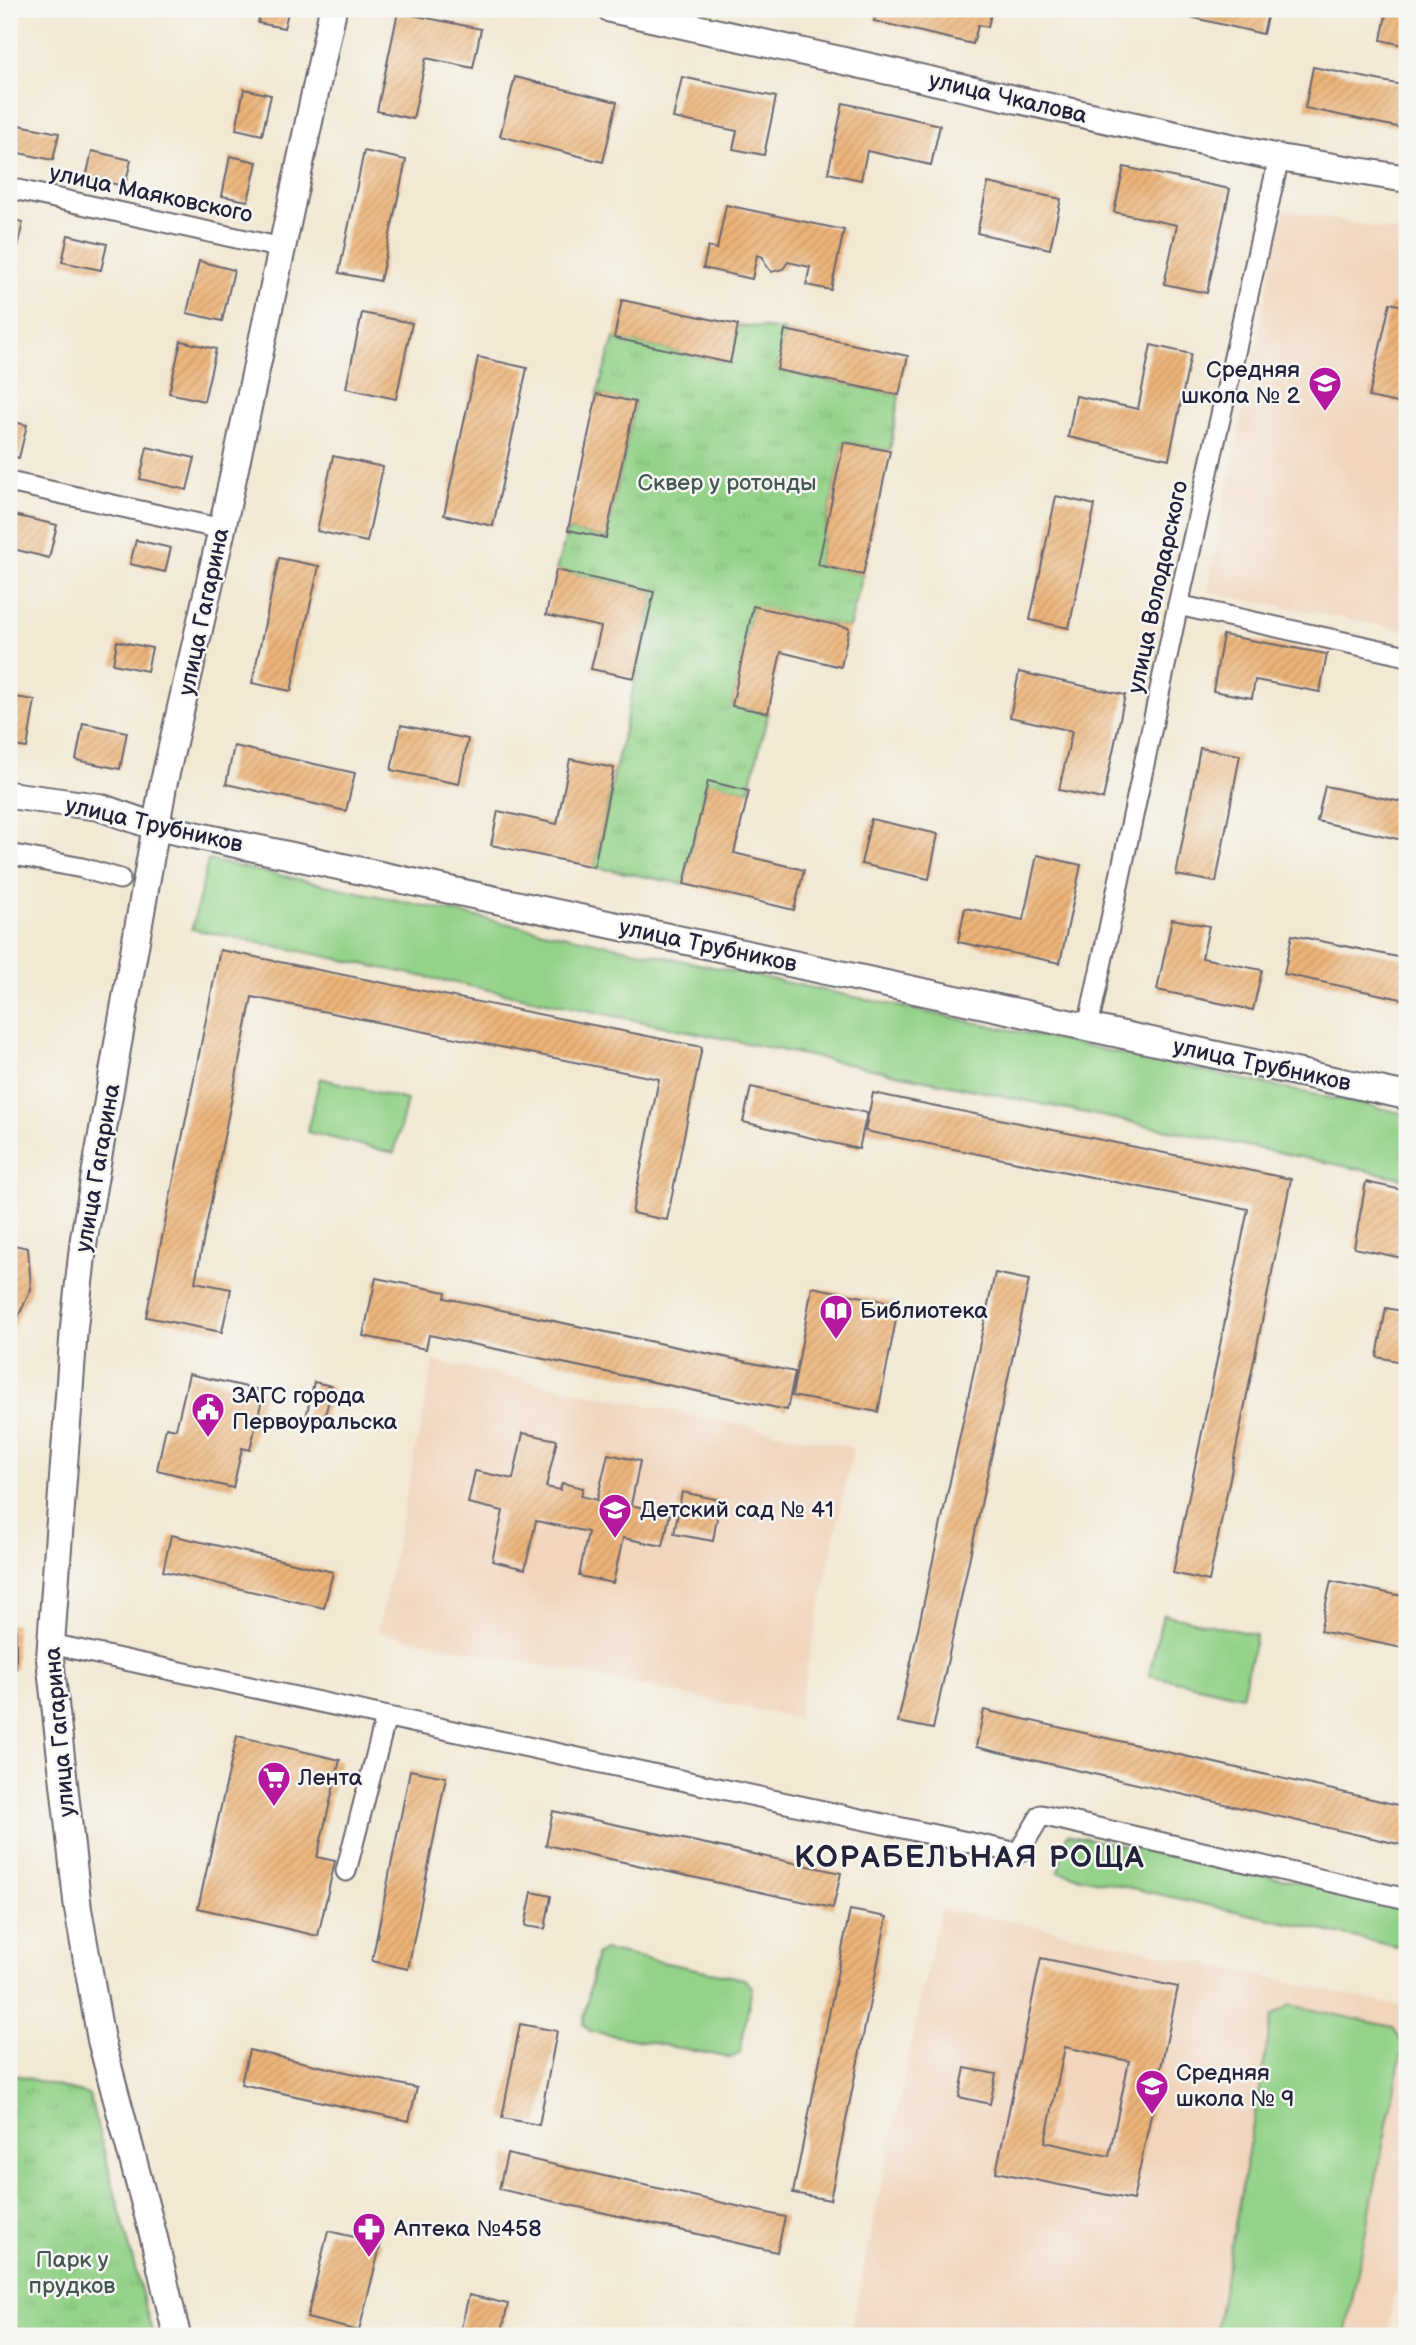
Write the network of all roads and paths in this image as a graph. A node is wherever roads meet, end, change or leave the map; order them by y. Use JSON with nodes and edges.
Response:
{"nodes":[{"id":1,"x":333,"y":9,"type":"edge"},
{"id":2,"x":611,"y":9,"type":"edge"},
{"id":3,"x":1279,"y":159,"type":"junction"},
{"id":4,"x":1407,"y":179,"type":"edge"},
{"id":5,"x":9,"y":188,"type":"edge"},
{"id":6,"x":282,"y":248,"type":"junction"},
{"id":7,"x":9,"y":482,"type":"edge"},
{"id":8,"x":222,"y":529,"type":"junction"},
{"id":9,"x":1178,"y":605,"type":"junction"},
{"id":10,"x":1407,"y":656,"type":"edge"},
{"id":11,"x":9,"y":795,"type":"edge"},
{"id":12,"x":157,"y":827,"type":"junction"},
{"id":13,"x":9,"y":854,"type":"edge"},
{"id":14,"x":120,"y":879,"type":"dead end"},
{"id":15,"x":1088,"y":1027,"type":"junction"},
{"id":16,"x":1407,"y":1096,"type":"edge"},
{"id":17,"x":51,"y":1644,"type":"junction"},
{"id":18,"x":386,"y":1717,"type":"junction"},
{"id":19,"x":346,"y":1871,"type":"dead end"},
{"id":20,"x":1407,"y":1899,"type":"edge"},
{"id":21,"x":177,"y":2336,"type":"edge"}],
"edges":[{"from":1,"to":6,"type":"street","name":"улица Гагарина"},
{"from":2,"to":3,"type":"street","name":"улица Чкалова"},
{"from":3,"to":4,"type":"street","name":"улица Чкалова"},
{"from":3,"to":9,"type":"street","name":"улица Володарского"},
{"from":5,"to":6,"type":"street","name":"улица Маяковского"},
{"from":6,"to":8,"type":"street","name":"улица Гагарина"},
{"from":7,"to":8,"type":"street"},
{"from":8,"to":12,"type":"street","name":"улица Гагарина"},
{"from":9,"to":10,"type":"street"},
{"from":9,"to":15,"type":"street","name":"улица Володарского"},
{"from":11,"to":12,"type":"street","name":"улица Трубников"},
{"from":12,"to":15,"type":"street","name":"улица Трубников"},
{"from":12,"to":17,"type":"street","name":"улица Гагарина"},
{"from":13,"to":14,"type":"street"},
{"from":15,"to":16,"type":"street","name":"улица Трубников"},
{"from":17,"to":18,"type":"street"},
{"from":17,"to":21,"type":"street","name":"улица Гагарина"},
{"from":18,"to":19,"type":"street"},
{"from":18,"to":20,"type":"street"}]}
